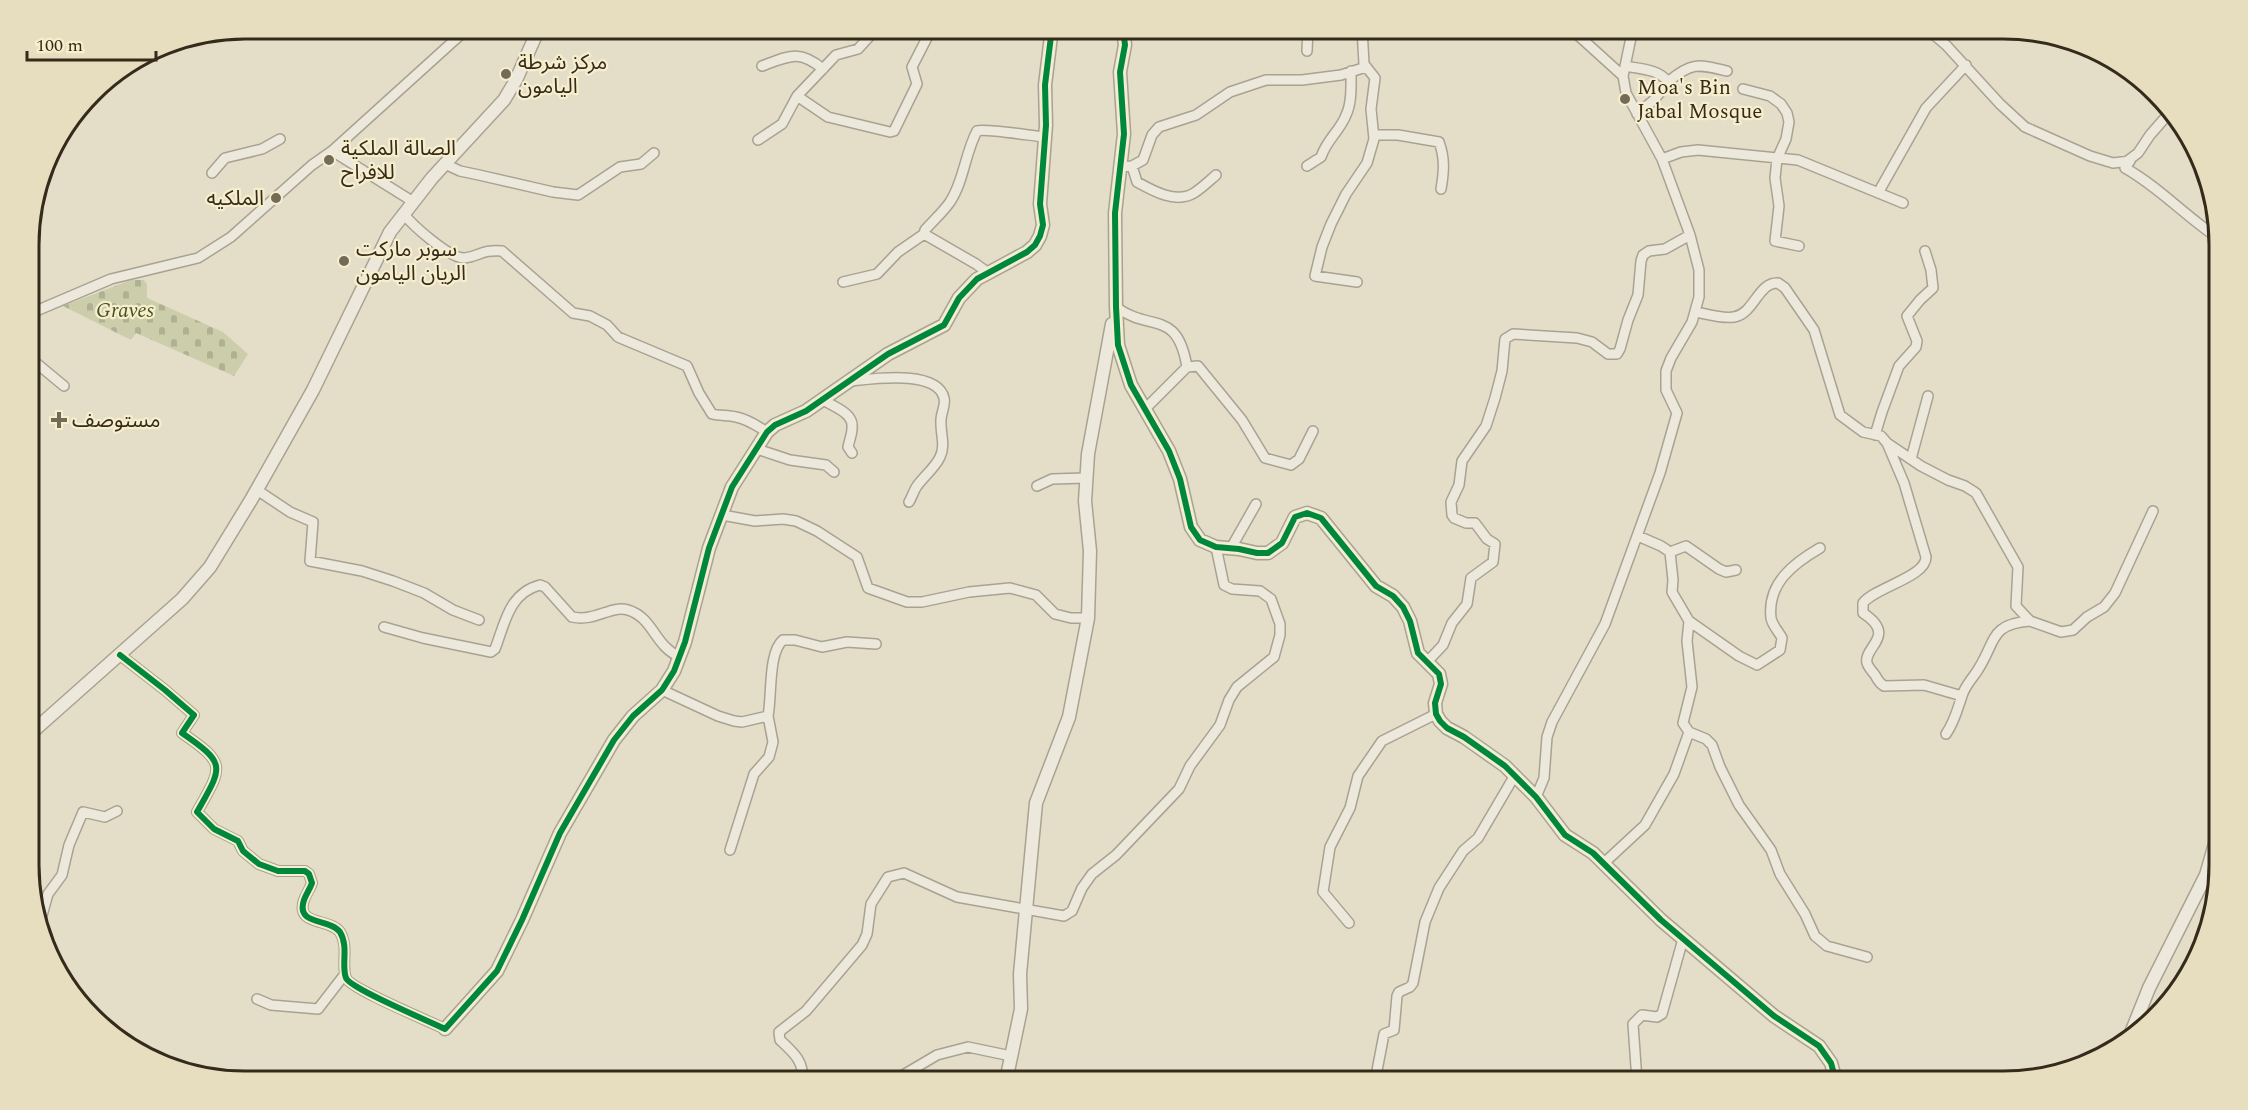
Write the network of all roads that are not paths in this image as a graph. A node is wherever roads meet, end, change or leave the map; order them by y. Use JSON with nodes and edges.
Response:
{"nodes":[{"id":1,"x":456,"y":39,"type":"edge"},
{"id":2,"x":534,"y":39,"type":"edge"},
{"id":3,"x":868,"y":39,"type":"edge"},
{"id":4,"x":926,"y":39,"type":"edge"},
{"id":5,"x":1051,"y":39,"type":"edge"},
{"id":6,"x":1125,"y":39,"type":"edge"},
{"id":7,"x":1308,"y":39,"type":"edge"},
{"id":8,"x":1362,"y":39,"type":"edge"},
{"id":9,"x":1584,"y":39,"type":"edge"},
{"id":10,"x":1631,"y":39,"type":"edge"},
{"id":11,"x":1939,"y":39,"type":"edge"},
{"id":12,"x":1307,"y":51,"type":"dead end"},
{"id":13,"x":1966,"y":65,"type":"junction"},
{"id":14,"x":762,"y":66,"type":"dead end"},
{"id":15,"x":1366,"y":67,"type":"junction"},
{"id":16,"x":823,"y":69,"type":"junction"},
{"id":17,"x":1624,"y":71,"type":"junction"},
{"id":18,"x":1727,"y":71,"type":"dead end"},
{"id":19,"x":1352,"y":72,"type":"junction"},
{"id":20,"x":1668,"y":82,"type":"junction"},
{"id":21,"x":1743,"y":89,"type":"dead end"},
{"id":22,"x":797,"y":96,"type":"junction"},
{"id":23,"x":1637,"y":114,"type":"junction"},
{"id":24,"x":2165,"y":118,"type":"edge"},
{"id":25,"x":1374,"y":135,"type":"junction"},
{"id":26,"x":1045,"y":137,"type":"junction"},
{"id":27,"x":280,"y":139,"type":"dead end"},
{"id":28,"x":758,"y":140,"type":"dead end"},
{"id":29,"x":332,"y":151,"type":"junction"},
{"id":30,"x":654,"y":153,"type":"dead end"},
{"id":31,"x":1662,"y":159,"type":"junction"},
{"id":32,"x":1777,"y":159,"type":"junction"},
{"id":33,"x":2130,"y":161,"type":"junction"},
{"id":34,"x":445,"y":164,"type":"junction"},
{"id":35,"x":2118,"y":165,"type":"dead end"},
{"id":36,"x":1307,"y":166,"type":"dead end"},
{"id":37,"x":1126,"y":167,"type":"junction"},
{"id":38,"x":212,"y":173,"type":"dead end"},
{"id":39,"x":1216,"y":175,"type":"dead end"},
{"id":40,"x":1441,"y":189,"type":"dead end"},
{"id":41,"x":1878,"y":194,"type":"junction"},
{"id":42,"x":412,"y":201,"type":"junction"},
{"id":43,"x":1903,"y":203,"type":"dead end"},
{"id":44,"x":403,"y":213,"type":"junction"},
{"id":45,"x":2208,"y":231,"type":"edge"},
{"id":46,"x":924,"y":234,"type":"junction"},
{"id":47,"x":1690,"y":235,"type":"junction"},
{"id":48,"x":1799,"y":246,"type":"dead end"},
{"id":49,"x":1925,"y":251,"type":"dead end"},
{"id":50,"x":987,"y":272,"type":"junction"},
{"id":51,"x":843,"y":282,"type":"dead end"},
{"id":52,"x":1357,"y":282,"type":"dead end"},
{"id":53,"x":1116,"y":307,"type":"junction"},
{"id":54,"x":39,"y":310,"type":"edge"},
{"id":55,"x":1696,"y":312,"type":"junction"},
{"id":56,"x":39,"y":365,"type":"edge"},
{"id":57,"x":1187,"y":367,"type":"junction"},
{"id":58,"x":850,"y":381,"type":"junction"},
{"id":59,"x":64,"y":386,"type":"dead end"},
{"id":60,"x":1928,"y":396,"type":"dead end"},
{"id":61,"x":823,"y":400,"type":"junction"},
{"id":62,"x":1144,"y":410,"type":"junction"},
{"id":63,"x":1313,"y":431,"type":"dead end"},
{"id":64,"x":768,"y":432,"type":"junction"},
{"id":65,"x":1875,"y":435,"type":"junction"},
{"id":66,"x":1887,"y":443,"type":"junction"},
{"id":67,"x":757,"y":449,"type":"junction"},
{"id":68,"x":852,"y":453,"type":"dead end"},
{"id":69,"x":1911,"y":459,"type":"junction"},
{"id":70,"x":834,"y":472,"type":"dead end"},
{"id":71,"x":1086,"y":478,"type":"junction"},
{"id":72,"x":1037,"y":486,"type":"dead end"},
{"id":73,"x":257,"y":490,"type":"junction"},
{"id":74,"x":909,"y":502,"type":"dead end"},
{"id":75,"x":1256,"y":504,"type":"dead end"},
{"id":76,"x":2153,"y":511,"type":"dead end"},
{"id":77,"x":722,"y":515,"type":"junction"},
{"id":78,"x":1638,"y":536,"type":"junction"},
{"id":79,"x":1216,"y":547,"type":"junction"},
{"id":80,"x":1231,"y":548,"type":"junction"},
{"id":81,"x":1820,"y":548,"type":"dead end"},
{"id":82,"x":1670,"y":552,"type":"junction"},
{"id":83,"x":1736,"y":570,"type":"dead end"},
{"id":84,"x":1088,"y":618,"type":"junction"},
{"id":85,"x":479,"y":620,"type":"dead end"},
{"id":86,"x":1689,"y":621,"type":"junction"},
{"id":87,"x":2030,"y":621,"type":"junction"},
{"id":88,"x":384,"y":627,"type":"dead end"},
{"id":89,"x":876,"y":644,"type":"dead end"},
{"id":90,"x":120,"y":655,"type":"junction"},
{"id":91,"x":680,"y":657,"type":"junction"},
{"id":92,"x":1427,"y":662,"type":"junction"},
{"id":93,"x":662,"y":690,"type":"junction"},
{"id":94,"x":1962,"y":696,"type":"junction"},
{"id":95,"x":1436,"y":714,"type":"junction"},
{"id":96,"x":768,"y":716,"type":"junction"},
{"id":97,"x":39,"y":726,"type":"edge"},
{"id":98,"x":1689,"y":732,"type":"junction"},
{"id":99,"x":1946,"y":734,"type":"dead end"},
{"id":100,"x":1515,"y":775,"type":"junction"},
{"id":101,"x":1536,"y":797,"type":"junction"},
{"id":102,"x":117,"y":811,"type":"dead end"},
{"id":103,"x":730,"y":850,"type":"dead end"},
{"id":104,"x":1604,"y":863,"type":"junction"},
{"id":105,"x":2209,"y":865,"type":"edge"},
{"id":106,"x":44,"y":908,"type":"edge"},
{"id":107,"x":1025,"y":910,"type":"junction"},
{"id":108,"x":1349,"y":923,"type":"dead end"},
{"id":109,"x":1683,"y":939,"type":"junction"},
{"id":110,"x":1867,"y":957,"type":"dead end"},
{"id":111,"x":345,"y":974,"type":"junction"},
{"id":112,"x":257,"y":999,"type":"dead end"},
{"id":113,"x":2135,"y":1023,"type":"edge"},
{"id":114,"x":445,"y":1029,"type":"joint"},
{"id":115,"x":1011,"y":1056,"type":"junction"},
{"id":116,"x":802,"y":1071,"type":"edge"},
{"id":117,"x":910,"y":1071,"type":"edge"},
{"id":118,"x":1008,"y":1071,"type":"edge"},
{"id":119,"x":1377,"y":1071,"type":"edge"},
{"id":120,"x":1636,"y":1071,"type":"edge"},
{"id":121,"x":1833,"y":1071,"type":"edge"}],
"edges":[{"from":1,"to":29,"type":"street"},
{"from":2,"to":34,"type":"street"},
{"from":3,"to":16,"type":"street"},
{"from":4,"to":22,"type":"street"},
{"from":5,"to":26,"type":"street"},
{"from":6,"to":37,"type":"street"},
{"from":7,"to":12,"type":"street"},
{"from":8,"to":15,"type":"street"},
{"from":9,"to":17,"type":"street"},
{"from":10,"to":17,"type":"street"},
{"from":11,"to":13,"type":"street"},
{"from":13,"to":33,"type":"street"},
{"from":13,"to":41,"type":"street"},
{"from":14,"to":16,"type":"street"},
{"from":15,"to":19,"type":"street"},
{"from":15,"to":25,"type":"street"},
{"from":16,"to":22,"type":"street"},
{"from":17,"to":20,"type":"street"},
{"from":17,"to":23,"type":"street"},
{"from":18,"to":20,"type":"street"},
{"from":19,"to":36,"type":"street"},
{"from":19,"to":37,"type":"street"},
{"from":20,"to":23,"type":"street"},
{"from":21,"to":32,"type":"street"},
{"from":22,"to":28,"type":"street"},
{"from":23,"to":31,"type":"street"},
{"from":24,"to":33,"type":"street"},
{"from":25,"to":40,"type":"street"},
{"from":25,"to":52,"type":"street"},
{"from":26,"to":46,"type":"street"},
{"from":26,"to":50,"type":"street"},
{"from":27,"to":38,"type":"street"},
{"from":29,"to":42,"type":"street"},
{"from":29,"to":54,"type":"street"},
{"from":30,"to":34,"type":"street"},
{"from":31,"to":32,"type":"street"},
{"from":31,"to":47,"type":"street"},
{"from":32,"to":41,"type":"street"},
{"from":32,"to":48,"type":"street"},
{"from":33,"to":35,"type":"street"},
{"from":33,"to":45,"type":"street"},
{"from":34,"to":42,"type":"street"},
{"from":37,"to":39,"type":"street"},
{"from":37,"to":53,"type":"street"},
{"from":41,"to":43,"type":"street"},
{"from":42,"to":44,"type":"street"},
{"from":44,"to":64,"type":"street"},
{"from":44,"to":73,"type":"street"},
{"from":46,"to":50,"type":"street"},
{"from":46,"to":51,"type":"street"},
{"from":47,"to":55,"type":"street"},
{"from":47,"to":92,"type":"street"},
{"from":49,"to":65,"type":"street"},
{"from":50,"to":58,"type":"street"},
{"from":53,"to":57,"type":"street"},
{"from":53,"to":62,"type":"street"},
{"from":53,"to":71,"type":"street"},
{"from":55,"to":65,"type":"street"},
{"from":55,"to":78,"type":"street"},
{"from":56,"to":59,"type":"street"},
{"from":57,"to":62,"type":"street"},
{"from":57,"to":63,"type":"street"},
{"from":58,"to":61,"type":"street"},
{"from":58,"to":74,"type":"street"},
{"from":60,"to":69,"type":"street"},
{"from":61,"to":64,"type":"street"},
{"from":61,"to":68,"type":"street"},
{"from":62,"to":79,"type":"street"},
{"from":64,"to":67,"type":"street"},
{"from":65,"to":66,"type":"street"},
{"from":66,"to":69,"type":"street"},
{"from":66,"to":94,"type":"street"},
{"from":67,"to":70,"type":"street"},
{"from":67,"to":77,"type":"street"},
{"from":69,"to":87,"type":"street"},
{"from":71,"to":72,"type":"street"},
{"from":71,"to":84,"type":"street"},
{"from":73,"to":85,"type":"street"},
{"from":73,"to":90,"type":"street"},
{"from":75,"to":80,"type":"street"},
{"from":76,"to":87,"type":"street"},
{"from":77,"to":84,"type":"street"},
{"from":77,"to":91,"type":"street"},
{"from":78,"to":82,"type":"street"},
{"from":78,"to":101,"type":"street"},
{"from":79,"to":80,"type":"street"},
{"from":79,"to":107,"type":"street"},
{"from":80,"to":92,"type":"street"},
{"from":81,"to":86,"type":"street"},
{"from":82,"to":83,"type":"street"},
{"from":82,"to":86,"type":"street"},
{"from":84,"to":107,"type":"street"},
{"from":86,"to":98,"type":"street"},
{"from":87,"to":94,"type":"street"},
{"from":88,"to":91,"type":"street"},
{"from":89,"to":96,"type":"street"},
{"from":90,"to":97,"type":"street"},
{"from":90,"to":111,"type":"street"},
{"from":91,"to":93,"type":"street"},
{"from":92,"to":95,"type":"street"},
{"from":93,"to":96,"type":"street"},
{"from":93,"to":114,"type":"street"},
{"from":94,"to":99,"type":"street"},
{"from":95,"to":100,"type":"street"},
{"from":95,"to":108,"type":"street"},
{"from":96,"to":103,"type":"street"},
{"from":98,"to":104,"type":"street"},
{"from":98,"to":110,"type":"street"},
{"from":100,"to":101,"type":"street"},
{"from":100,"to":119,"type":"street"},
{"from":101,"to":104,"type":"street"},
{"from":102,"to":106,"type":"street"},
{"from":104,"to":109,"type":"street"},
{"from":105,"to":113,"type":"street"},
{"from":107,"to":115,"type":"street"},
{"from":107,"to":116,"type":"street"},
{"from":109,"to":120,"type":"street"},
{"from":109,"to":121,"type":"street"},
{"from":111,"to":112,"type":"street"},
{"from":111,"to":114,"type":"street"},
{"from":115,"to":117,"type":"street"},
{"from":115,"to":118,"type":"street"}]}
